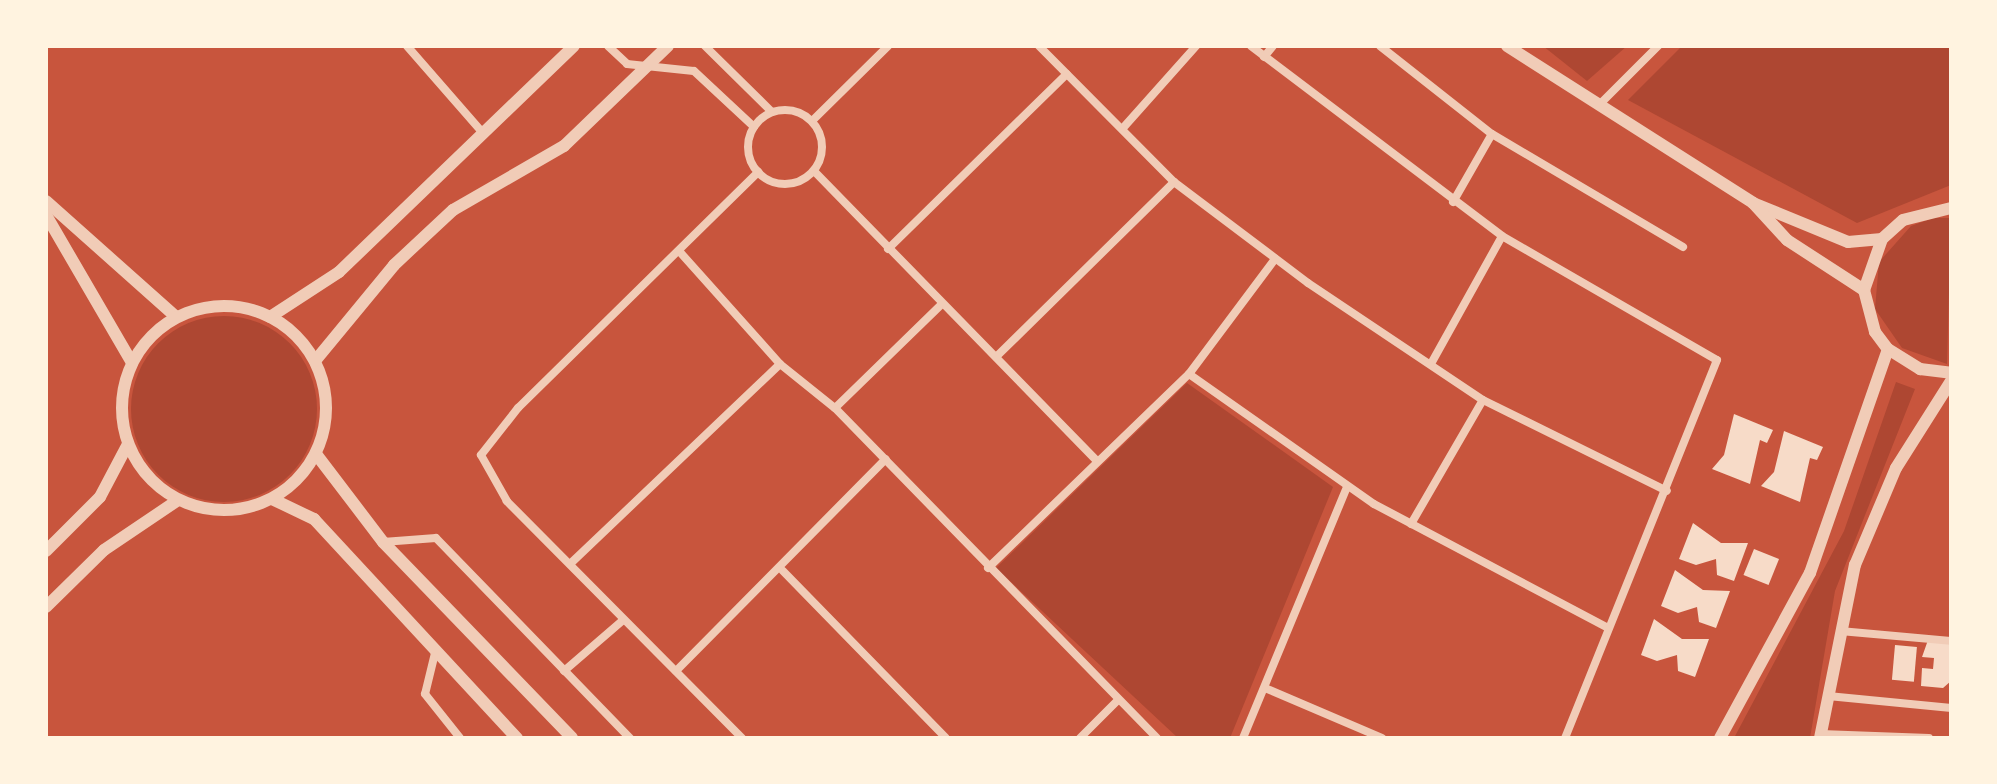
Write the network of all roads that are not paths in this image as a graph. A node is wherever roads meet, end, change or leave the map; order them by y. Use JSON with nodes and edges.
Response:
{"nodes":[{"id":1,"x":407,"y":46,"type":"edge"},
{"id":2,"x":574,"y":46,"type":"edge"},
{"id":3,"x":608,"y":46,"type":"edge"},
{"id":4,"x":668,"y":46,"type":"edge"},
{"id":5,"x":705,"y":46,"type":"edge"},
{"id":6,"x":888,"y":46,"type":"edge"},
{"id":7,"x":1039,"y":46,"type":"edge"},
{"id":8,"x":1196,"y":46,"type":"edge"},
{"id":9,"x":1251,"y":46,"type":"edge"},
{"id":10,"x":1273,"y":46,"type":"edge"},
{"id":11,"x":1380,"y":46,"type":"edge"},
{"id":12,"x":1507,"y":46,"type":"edge"},
{"id":13,"x":1658,"y":46,"type":"edge"},
{"id":14,"x":1264,"y":57,"type":"junction"},
{"id":15,"x":647,"y":67,"type":"junction"},
{"id":16,"x":1067,"y":74,"type":"junction"},
{"id":17,"x":1601,"y":103,"type":"junction"},
{"id":18,"x":772,"y":112,"type":"junction"},
{"id":19,"x":812,"y":121,"type":"junction"},
{"id":20,"x":754,"y":127,"type":"junction"},
{"id":21,"x":1123,"y":128,"type":"junction"},
{"id":22,"x":483,"y":133,"type":"junction"},
{"id":23,"x":1492,"y":134,"type":"junction"},
{"id":24,"x":814,"y":171,"type":"junction"},
{"id":25,"x":758,"y":172,"type":"junction"},
{"id":26,"x":1174,"y":182,"type":"junction"},
{"id":27,"x":46,"y":201,"type":"edge"},
{"id":28,"x":1453,"y":202,"type":"junction"},
{"id":29,"x":1753,"y":203,"type":"junction"},
{"id":30,"x":1951,"y":208,"type":"edge"},
{"id":31,"x":46,"y":215,"type":"edge"},
{"id":32,"x":1502,"y":236,"type":"junction"},
{"id":33,"x":1882,"y":239,"type":"junction"},
{"id":34,"x":1683,"y":247,"type":"dead end"},
{"id":35,"x":888,"y":249,"type":"junction"},
{"id":36,"x":679,"y":251,"type":"junction"},
{"id":37,"x":1275,"y":259,"type":"junction"},
{"id":38,"x":1864,"y":290,"type":"junction"},
{"id":39,"x":940,"y":306,"type":"junction"},
{"id":40,"x":176,"y":317,"type":"junction"},
{"id":41,"x":270,"y":317,"type":"junction"},
{"id":42,"x":1888,"y":349,"type":"junction"},
{"id":43,"x":998,"y":355,"type":"junction"},
{"id":44,"x":315,"y":361,"type":"junction"},
{"id":45,"x":1432,"y":362,"type":"junction"},
{"id":46,"x":132,"y":363,"type":"junction"},
{"id":47,"x":780,"y":364,"type":"junction"},
{"id":48,"x":1951,"y":373,"type":"edge"},
{"id":49,"x":1189,"y":374,"type":"junction"},
{"id":50,"x":1951,"y":381,"type":"edge"},
{"id":51,"x":1483,"y":400,"type":"junction"},
{"id":52,"x":835,"y":408,"type":"junction"},
{"id":53,"x":128,"y":444,"type":"junction"},
{"id":54,"x":316,"y":454,"type":"junction"},
{"id":55,"x":886,"y":459,"type":"junction"},
{"id":56,"x":1097,"y":461,"type":"junction"},
{"id":57,"x":1347,"y":487,"type":"junction"},
{"id":58,"x":1667,"y":491,"type":"junction"},
{"id":59,"x":272,"y":499,"type":"junction"},
{"id":60,"x":178,"y":500,"type":"junction"},
{"id":61,"x":1411,"y":524,"type":"junction"},
{"id":62,"x":383,"y":542,"type":"junction"},
{"id":63,"x":46,"y":551,"type":"edge"},
{"id":64,"x":570,"y":564,"type":"junction"},
{"id":65,"x":988,"y":568,"type":"junction"},
{"id":66,"x":783,"y":571,"type":"junction"},
{"id":67,"x":46,"y":607,"type":"edge"},
{"id":68,"x":622,"y":621,"type":"junction"},
{"id":69,"x":1608,"y":628,"type":"junction"},
{"id":70,"x":1839,"y":631,"type":"junction"},
{"id":71,"x":1951,"y":641,"type":"edge"},
{"id":72,"x":436,"y":649,"type":"junction"},
{"id":73,"x":564,"y":671,"type":"junction"},
{"id":74,"x":676,"y":671,"type":"junction"},
{"id":75,"x":1265,"y":688,"type":"junction"},
{"id":76,"x":1828,"y":696,"type":"junction"},
{"id":77,"x":1117,"y":701,"type":"junction"},
{"id":78,"x":1951,"y":708,"type":"edge"},
{"id":79,"x":1820,"y":736,"type":"edge"},
{"id":80,"x":460,"y":738,"type":"edge"},
{"id":81,"x":517,"y":738,"type":"edge"},
{"id":82,"x":572,"y":738,"type":"edge"},
{"id":83,"x":630,"y":738,"type":"edge"},
{"id":84,"x":742,"y":738,"type":"edge"},
{"id":85,"x":946,"y":738,"type":"edge"},
{"id":86,"x":1080,"y":738,"type":"edge"},
{"id":87,"x":1157,"y":738,"type":"edge"},
{"id":88,"x":1243,"y":738,"type":"edge"},
{"id":89,"x":1382,"y":738,"type":"edge"},
{"id":90,"x":1565,"y":738,"type":"edge"},
{"id":91,"x":1720,"y":738,"type":"edge"},
{"id":92,"x":1929,"y":738,"type":"edge"}],
"edges":[{"from":1,"to":22,"type":"street"},
{"from":2,"to":22,"type":"street"},
{"from":3,"to":15,"type":"street"},
{"from":4,"to":15,"type":"street"},
{"from":5,"to":18,"type":"street"},
{"from":6,"to":19,"type":"street"},
{"from":7,"to":16,"type":"street"},
{"from":8,"to":21,"type":"street"},
{"from":9,"to":14,"type":"street"},
{"from":10,"to":14,"type":"street"},
{"from":11,"to":23,"type":"street"},
{"from":12,"to":17,"type":"street"},
{"from":13,"to":17,"type":"street"},
{"from":14,"to":28,"type":"street"},
{"from":15,"to":20,"type":"street"},
{"from":15,"to":44,"type":"street"},
{"from":16,"to":21,"type":"street"},
{"from":16,"to":35,"type":"street"},
{"from":17,"to":29,"type":"street"},
{"from":18,"to":19,"type":"street"},
{"from":18,"to":20,"type":"street"},
{"from":19,"to":24,"type":"street"},
{"from":20,"to":25,"type":"street"},
{"from":21,"to":26,"type":"street"},
{"from":22,"to":41,"type":"street"},
{"from":23,"to":28,"type":"street"},
{"from":23,"to":34,"type":"street"},
{"from":24,"to":25,"type":"street"},
{"from":24,"to":35,"type":"street"},
{"from":25,"to":36,"type":"street"},
{"from":26,"to":37,"type":"street"},
{"from":26,"to":43,"type":"street"},
{"from":27,"to":40,"type":"street"},
{"from":28,"to":32,"type":"street"},
{"from":29,"to":33,"type":"street"},
{"from":29,"to":38,"type":"street"},
{"from":30,"to":33,"type":"street"},
{"from":31,"to":46,"type":"street"},
{"from":32,"to":45,"type":"street"},
{"from":32,"to":58,"type":"street"},
{"from":33,"to":38,"type":"street"},
{"from":35,"to":39,"type":"street"},
{"from":36,"to":47,"type":"street"},
{"from":36,"to":64,"type":"street"},
{"from":37,"to":45,"type":"street"},
{"from":37,"to":49,"type":"street"},
{"from":38,"to":42,"type":"street"},
{"from":39,"to":43,"type":"street"},
{"from":39,"to":52,"type":"street"},
{"from":40,"to":41,"type":"street"},
{"from":40,"to":46,"type":"street"},
{"from":41,"to":44,"type":"street"},
{"from":42,"to":48,"type":"street"},
{"from":42,"to":91,"type":"street"},
{"from":43,"to":56,"type":"street"},
{"from":44,"to":54,"type":"street"},
{"from":45,"to":51,"type":"street"},
{"from":46,"to":53,"type":"street"},
{"from":47,"to":52,"type":"street"},
{"from":47,"to":64,"type":"street"},
{"from":49,"to":56,"type":"street"},
{"from":49,"to":57,"type":"street"},
{"from":50,"to":70,"type":"street"},
{"from":51,"to":58,"type":"street"},
{"from":51,"to":61,"type":"street"},
{"from":52,"to":55,"type":"street"},
{"from":53,"to":60,"type":"street"},
{"from":53,"to":63,"type":"street"},
{"from":54,"to":59,"type":"street"},
{"from":54,"to":62,"type":"street"},
{"from":55,"to":65,"type":"street"},
{"from":55,"to":66,"type":"street"},
{"from":56,"to":65,"type":"street"},
{"from":57,"to":61,"type":"street"},
{"from":57,"to":75,"type":"street"},
{"from":58,"to":69,"type":"street"},
{"from":59,"to":60,"type":"street"},
{"from":59,"to":72,"type":"street"},
{"from":60,"to":67,"type":"street"},
{"from":61,"to":69,"type":"street"},
{"from":62,"to":73,"type":"street"},
{"from":62,"to":82,"type":"street"},
{"from":64,"to":68,"type":"street"},
{"from":65,"to":77,"type":"street"},
{"from":66,"to":74,"type":"street"},
{"from":66,"to":85,"type":"street"},
{"from":68,"to":73,"type":"street"},
{"from":68,"to":74,"type":"street"},
{"from":69,"to":90,"type":"street"},
{"from":70,"to":71,"type":"street"},
{"from":70,"to":76,"type":"street"},
{"from":72,"to":80,"type":"street"},
{"from":72,"to":81,"type":"street"},
{"from":73,"to":83,"type":"street"},
{"from":74,"to":84,"type":"street"},
{"from":75,"to":88,"type":"street"},
{"from":75,"to":89,"type":"street"},
{"from":76,"to":78,"type":"street"},
{"from":76,"to":79,"type":"street"},
{"from":77,"to":86,"type":"street"},
{"from":77,"to":87,"type":"street"},
{"from":79,"to":92,"type":"street"}]}
